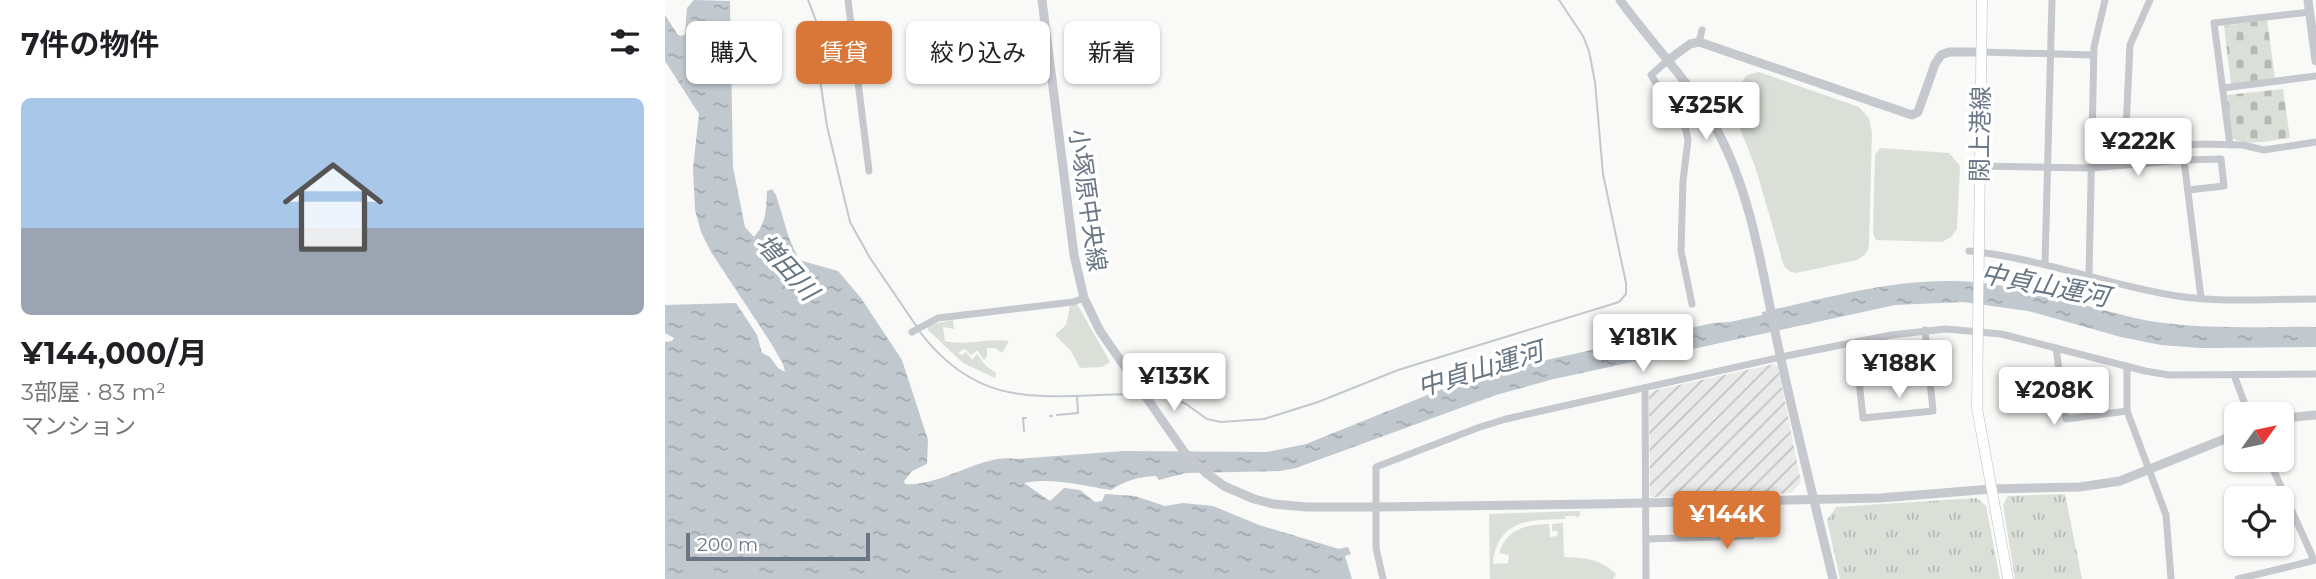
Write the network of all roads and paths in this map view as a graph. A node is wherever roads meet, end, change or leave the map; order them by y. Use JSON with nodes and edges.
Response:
{"nodes":[{"id":1,"x":848,"y":0,"type":"edge"},
{"id":2,"x":1042,"y":0,"type":"edge"},
{"id":3,"x":1620,"y":0,"type":"edge"},
{"id":4,"x":1982,"y":0,"type":"edge"},
{"id":5,"x":2052,"y":0,"type":"edge"},
{"id":6,"x":2105,"y":0,"type":"edge"},
{"id":7,"x":2150,"y":0,"type":"edge"},
{"id":8,"x":2308,"y":0,"type":"edge"},
{"id":9,"x":2310,"y":12,"type":"junction"},
{"id":10,"x":1702,"y":30,"type":"dead end"},
{"id":11,"x":1699,"y":41,"type":"junction"},
{"id":12,"x":1981,"y":52,"type":"junction"},
{"id":13,"x":2050,"y":54,"type":"junction"},
{"id":14,"x":2094,"y":55,"type":"junction"},
{"id":15,"x":1667,"y":61,"type":"junction"},
{"id":16,"x":2316,"y":61,"type":"edge"},
{"id":17,"x":2316,"y":76,"type":"edge"},
{"id":18,"x":2223,"y":88,"type":"junction"},
{"id":19,"x":2316,"y":142,"type":"edge"},
{"id":20,"x":2230,"y":145,"type":"junction"},
{"id":21,"x":2184,"y":160,"type":"junction"},
{"id":22,"x":1979,"y":166,"type":"junction"},
{"id":23,"x":2047,"y":167,"type":"junction"},
{"id":24,"x":2091,"y":168,"type":"junction"},
{"id":25,"x":869,"y":171,"type":"dead end"},
{"id":26,"x":2187,"y":190,"type":"junction"},
{"id":27,"x":1973,"y":251,"type":"junction"},
{"id":28,"x":2045,"y":264,"type":"junction"},
{"id":29,"x":2089,"y":275,"type":"junction"},
{"id":30,"x":2201,"y":298,"type":"junction"},
{"id":31,"x":1084,"y":299,"type":"junction"},
{"id":32,"x":2316,"y":299,"type":"edge"},
{"id":33,"x":1692,"y":304,"type":"dead end"},
{"id":34,"x":916,"y":329,"type":"dead end"},
{"id":35,"x":1925,"y":330,"type":"junction"},
{"id":36,"x":1976,"y":331,"type":"junction"},
{"id":37,"x":1855,"y":343,"type":"junction"},
{"id":38,"x":2056,"y":348,"type":"junction"},
{"id":39,"x":1781,"y":357,"type":"junction"},
{"id":40,"x":2127,"y":366,"type":"junction"},
{"id":41,"x":2316,"y":374,"type":"edge"},
{"id":42,"x":2234,"y":375,"type":"junction"},
{"id":43,"x":1645,"y":388,"type":"junction"},
{"id":44,"x":2244,"y":402,"type":"edge"},
{"id":45,"x":2127,"y":411,"type":"junction"},
{"id":46,"x":2316,"y":415,"type":"edge"},
{"id":47,"x":2294,"y":417,"type":"edge"},
{"id":48,"x":2224,"y":439,"type":"edge"},
{"id":49,"x":2148,"y":470,"type":"junction"},
{"id":50,"x":2275,"y":472,"type":"edge"},
{"id":51,"x":1991,"y":489,"type":"junction"},
{"id":52,"x":1814,"y":499,"type":"junction"},
{"id":53,"x":1751,"y":501,"type":"junction"},
{"id":54,"x":1646,"y":503,"type":"junction"},
{"id":55,"x":1377,"y":507,"type":"junction"},
{"id":56,"x":1646,"y":539,"type":"junction"},
{"id":57,"x":2315,"y":560,"type":"edge"},
{"id":58,"x":2253,"y":577,"type":"edge"},
{"id":59,"x":1383,"y":579,"type":"edge"},
{"id":60,"x":1646,"y":579,"type":"edge"},
{"id":61,"x":1833,"y":579,"type":"edge"},
{"id":62,"x":2008,"y":579,"type":"edge"},
{"id":63,"x":2171,"y":579,"type":"edge"},
{"id":64,"x":2238,"y":579,"type":"edge"}],
"edges":[{"from":1,"to":25,"type":"street"},
{"from":2,"to":31,"type":"street","name":"小塚原中央線"},
{"from":3,"to":15,"type":"street"},
{"from":4,"to":12,"type":"main road","name":"閖上港線"},
{"from":5,"to":13,"type":"street"},
{"from":6,"to":14,"type":"street"},
{"from":7,"to":20,"type":"street"},
{"from":8,"to":9,"type":"street"},
{"from":9,"to":16,"type":"street"},
{"from":9,"to":18,"type":"street"},
{"from":10,"to":11,"type":"street"},
{"from":11,"to":12,"type":"street"},
{"from":11,"to":15,"type":"street"},
{"from":12,"to":13,"type":"street"},
{"from":12,"to":22,"type":"main road","name":"閖上港線"},
{"from":13,"to":14,"type":"street"},
{"from":13,"to":23,"type":"street"},
{"from":14,"to":24,"type":"street"},
{"from":15,"to":33,"type":"street"},
{"from":15,"to":39,"type":"street"},
{"from":17,"to":18,"type":"street"},
{"from":18,"to":20,"type":"street"},
{"from":19,"to":20,"type":"street"},
{"from":21,"to":24,"type":"street"},
{"from":21,"to":26,"type":"street"},
{"from":21,"to":26,"type":"street"},
{"from":22,"to":23,"type":"street"},
{"from":22,"to":27,"type":"main road","name":"閖上港線"},
{"from":23,"to":24,"type":"street"},
{"from":23,"to":28,"type":"street"},
{"from":24,"to":29,"type":"street"},
{"from":26,"to":30,"type":"street"},
{"from":27,"to":28,"type":"street"},
{"from":27,"to":36,"type":"main road","name":"閖上港線"},
{"from":28,"to":29,"type":"street"},
{"from":29,"to":30,"type":"street"},
{"from":30,"to":32,"type":"street"},
{"from":31,"to":34,"type":"street"},
{"from":31,"to":55,"type":"street","name":"小塚原中央線"},
{"from":35,"to":36,"type":"street"},
{"from":35,"to":37,"type":"street"},
{"from":35,"to":37,"type":"street"},
{"from":36,"to":38,"type":"street"},
{"from":36,"to":51,"type":"main road"},
{"from":37,"to":39,"type":"street"},
{"from":38,"to":40,"type":"street"},
{"from":38,"to":45,"type":"street"},
{"from":39,"to":43,"type":"street"},
{"from":39,"to":52,"type":"street"},
{"from":40,"to":42,"type":"street"},
{"from":40,"to":45,"type":"street"},
{"from":41,"to":42,"type":"street"},
{"from":42,"to":44,"type":"street"},
{"from":43,"to":54,"type":"street"},
{"from":43,"to":55,"type":"street"},
{"from":45,"to":49,"type":"street"},
{"from":46,"to":47,"type":"street"},
{"from":48,"to":49,"type":"street"},
{"from":49,"to":51,"type":"street"},
{"from":49,"to":63,"type":"street"},
{"from":50,"to":57,"type":"street"},
{"from":51,"to":52,"type":"street"},
{"from":51,"to":62,"type":"main road"},
{"from":52,"to":53,"type":"street"},
{"from":52,"to":61,"type":"street"},
{"from":53,"to":54,"type":"street"},
{"from":53,"to":56,"type":"street"},
{"from":54,"to":55,"type":"street"},
{"from":54,"to":56,"type":"street"},
{"from":55,"to":59,"type":"street"},
{"from":56,"to":60,"type":"street"},
{"from":57,"to":58,"type":"street"},
{"from":58,"to":64,"type":"street"}]}
